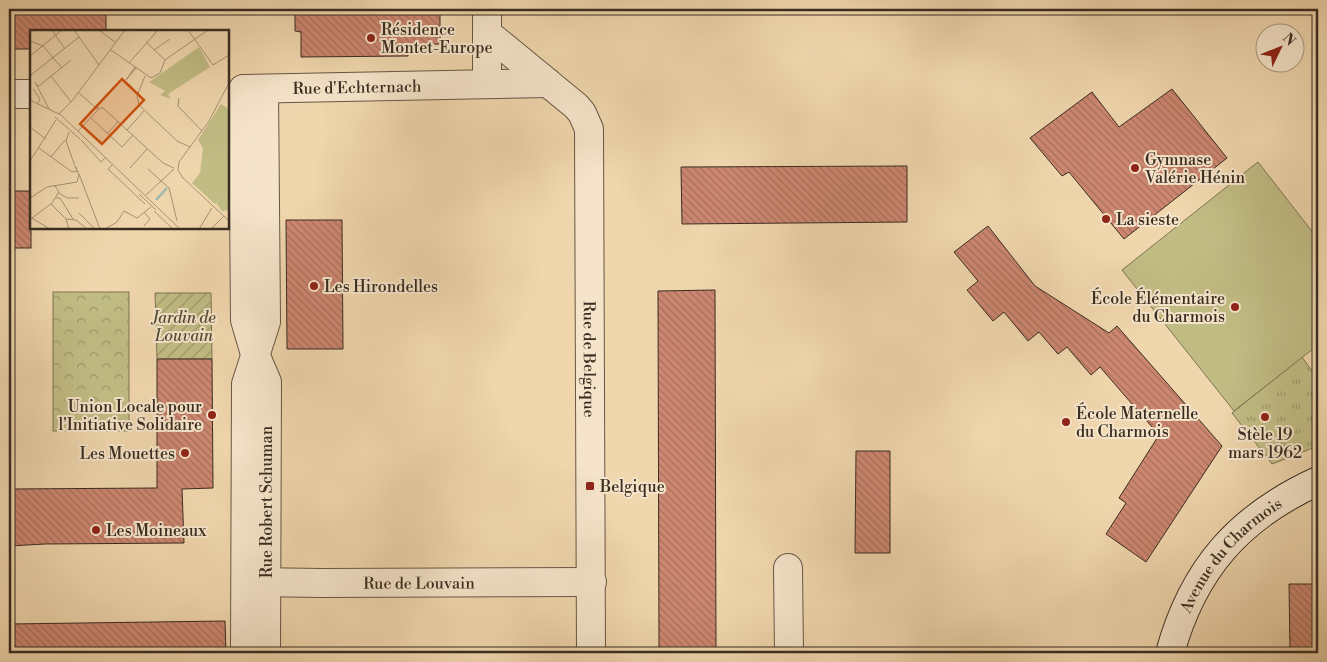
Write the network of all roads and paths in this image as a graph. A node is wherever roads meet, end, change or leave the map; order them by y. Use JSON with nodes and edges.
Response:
{"nodes":[{"id":1,"x":487,"y":21,"type":"edge"},
{"id":2,"x":548,"y":82,"type":"junction"},
{"id":3,"x":487,"y":84,"type":"junction"},
{"id":4,"x":245,"y":89,"type":"edge"},
{"id":5,"x":9,"y":94,"type":"edge"},
{"id":6,"x":30,"y":94,"type":"edge"},
{"id":7,"x":1318,"y":480,"type":"edge"},
{"id":8,"x":788,"y":568,"type":"dead end"},
{"id":9,"x":256,"y":582,"type":"junction"},
{"id":10,"x":592,"y":582,"type":"junction"},
{"id":11,"x":245,"y":653,"type":"edge"},
{"id":12,"x":266,"y":653,"type":"edge"},
{"id":13,"x":591,"y":653,"type":"edge"},
{"id":14,"x":789,"y":653,"type":"edge"},
{"id":15,"x":1170,"y":653,"type":"edge"}],
"edges":[{"from":1,"to":2,"type":"street","name":"Rue de Belgique"},
{"from":1,"to":3,"type":"street"},
{"from":2,"to":3,"type":"street"},
{"from":2,"to":10,"type":"street","name":"Rue de Belgique"},
{"from":3,"to":4,"type":"street","name":"Rue d'Echternach"},
{"from":4,"to":9,"type":"street","name":"Rue Robert Schuman"},
{"from":5,"to":6,"type":"street"},
{"from":7,"to":15,"type":"street","name":"Avenue du Charmois"},
{"from":8,"to":14,"type":"street"},
{"from":9,"to":10,"type":"street","name":"Rue de Louvain"},
{"from":9,"to":11,"type":"street","name":"Rue Robert Schuman"},
{"from":9,"to":12,"type":"street","name":"Rue Robert Schuman"},
{"from":10,"to":13,"type":"street","name":"Rue de Belgique"}]}
